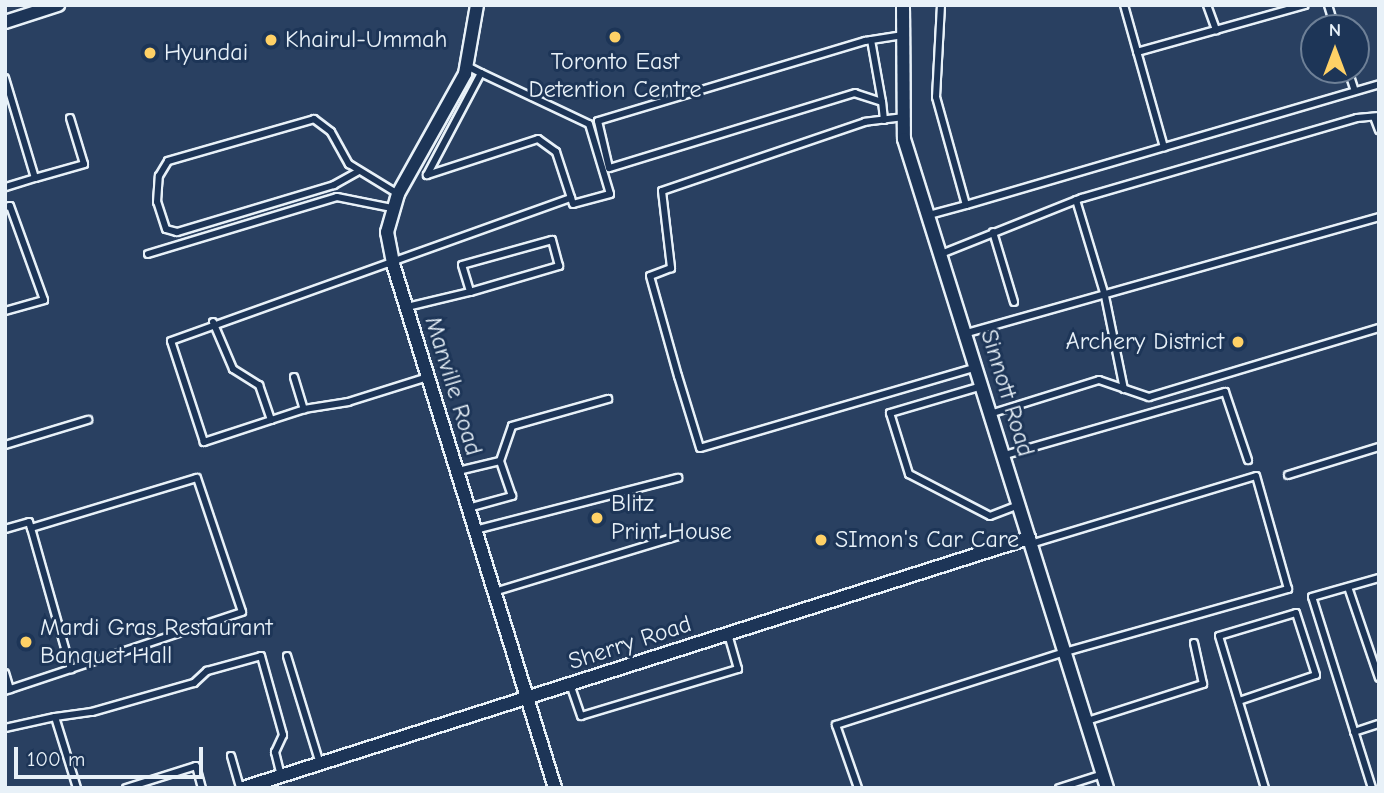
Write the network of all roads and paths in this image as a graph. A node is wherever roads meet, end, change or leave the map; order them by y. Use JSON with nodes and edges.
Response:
{"nodes":[{"id":1,"x":58,"y":5,"type":"edge"},
{"id":2,"x":477,"y":5,"type":"edge"},
{"id":3,"x":903,"y":5,"type":"edge"},
{"id":4,"x":941,"y":5,"type":"edge"},
{"id":5,"x":1124,"y":5,"type":"edge"},
{"id":6,"x":1207,"y":5,"type":"edge"},
{"id":7,"x":1305,"y":5,"type":"edge"},
{"id":8,"x":5,"y":22,"type":"edge"},
{"id":9,"x":1216,"y":30,"type":"junction"},
{"id":10,"x":902,"y":35,"type":"junction"},
{"id":11,"x":871,"y":40,"type":"junction"},
{"id":12,"x":1137,"y":52,"type":"junction"},
{"id":13,"x":467,"y":66,"type":"junction"},
{"id":14,"x":481,"y":73,"type":"junction"},
{"id":15,"x":5,"y":78,"type":"edge"},
{"id":16,"x":1353,"y":84,"type":"edge"},
{"id":17,"x":1379,"y":84,"type":"edge"},
{"id":18,"x":1355,"y":91,"type":"junction"},
{"id":19,"x":883,"y":102,"type":"junction"},
{"id":20,"x":1377,"y":116,"type":"edge"},
{"id":21,"x":904,"y":117,"type":"junction"},
{"id":22,"x":70,"y":118,"type":"dead end"},
{"id":23,"x":884,"y":120,"type":"junction"},
{"id":24,"x":1379,"y":130,"type":"edge"},
{"id":25,"x":1164,"y":147,"type":"junction"},
{"id":26,"x":359,"y":172,"type":"junction"},
{"id":27,"x":35,"y":178,"type":"junction"},
{"id":28,"x":5,"y":187,"type":"edge"},
{"id":29,"x":398,"y":194,"type":"junction"},
{"id":30,"x":571,"y":198,"type":"junction"},
{"id":31,"x":1076,"y":200,"type":"junction"},
{"id":32,"x":966,"y":205,"type":"junction"},
{"id":33,"x":5,"y":207,"type":"edge"},
{"id":34,"x":392,"y":208,"type":"junction"},
{"id":35,"x":929,"y":215,"type":"junction"},
{"id":36,"x":1379,"y":217,"type":"edge"},
{"id":37,"x":993,"y":232,"type":"junction"},
{"id":38,"x":148,"y":254,"type":"dead end"},
{"id":39,"x":941,"y":254,"type":"junction"},
{"id":40,"x":391,"y":258,"type":"junction"},
{"id":41,"x":470,"y":292,"type":"junction"},
{"id":42,"x":1105,"y":296,"type":"junction"},
{"id":43,"x":1014,"y":302,"type":"dead end"},
{"id":44,"x":407,"y":307,"type":"junction"},
{"id":45,"x":5,"y":311,"type":"edge"},
{"id":46,"x":213,"y":322,"type":"junction"},
{"id":47,"x":1379,"y":328,"type":"edge"},
{"id":48,"x":967,"y":333,"type":"junction"},
{"id":49,"x":978,"y":366,"type":"junction"},
{"id":50,"x":293,"y":377,"type":"dead end"},
{"id":51,"x":428,"y":377,"type":"junction"},
{"id":52,"x":984,"y":385,"type":"junction"},
{"id":53,"x":1124,"y":389,"type":"junction"},
{"id":54,"x":608,"y":398,"type":"dead end"},
{"id":55,"x":304,"y":409,"type":"junction"},
{"id":56,"x":993,"y":413,"type":"junction"},
{"id":57,"x":89,"y":420,"type":"dead end"},
{"id":58,"x":271,"y":420,"type":"junction"},
{"id":59,"x":5,"y":445,"type":"edge"},
{"id":60,"x":1379,"y":447,"type":"edge"},
{"id":61,"x":1005,"y":456,"type":"junction"},
{"id":62,"x":1248,"y":460,"type":"dead end"},
{"id":63,"x":500,"y":461,"type":"junction"},
{"id":64,"x":457,"y":472,"type":"junction"},
{"id":65,"x":1288,"y":475,"type":"dead end"},
{"id":66,"x":678,"y":478,"type":"dead end"},
{"id":67,"x":1019,"y":505,"type":"junction"},
{"id":68,"x":468,"y":508,"type":"junction"},
{"id":69,"x":31,"y":528,"type":"junction"},
{"id":70,"x":5,"y":529,"type":"edge"},
{"id":71,"x":475,"y":530,"type":"junction"},
{"id":72,"x":685,"y":534,"type":"dead end"},
{"id":73,"x":1030,"y":541,"type":"junction"},
{"id":74,"x":1379,"y":578,"type":"edge"},
{"id":75,"x":1348,"y":587,"type":"junction"},
{"id":76,"x":494,"y":592,"type":"junction"},
{"id":77,"x":728,"y":634,"type":"junction"},
{"id":78,"x":1194,"y":643,"type":"dead end"},
{"id":79,"x":1379,"y":648,"type":"edge"},
{"id":80,"x":1370,"y":651,"type":"junction"},
{"id":81,"x":1065,"y":652,"type":"junction"},
{"id":82,"x":287,"y":656,"type":"dead end"},
{"id":83,"x":71,"y":669,"type":"junction"},
{"id":84,"x":5,"y":673,"type":"edge"},
{"id":85,"x":1379,"y":678,"type":"edge"},
{"id":86,"x":570,"y":684,"type":"junction"},
{"id":87,"x":8,"y":690,"type":"edge"},
{"id":88,"x":527,"y":697,"type":"junction"},
{"id":89,"x":1239,"y":701,"type":"junction"},
{"id":90,"x":55,"y":717,"type":"junction"},
{"id":91,"x":1087,"y":721,"type":"junction"},
{"id":92,"x":1379,"y":724,"type":"edge"},
{"id":93,"x":5,"y":728,"type":"edge"},
{"id":94,"x":1354,"y":732,"type":"junction"},
{"id":95,"x":231,"y":756,"type":"dead end"},
{"id":96,"x":320,"y":764,"type":"junction"},
{"id":97,"x":1103,"y":774,"type":"junction"},
{"id":98,"x":281,"y":776,"type":"junction"},
{"id":99,"x":77,"y":788,"type":"edge"},
{"id":100,"x":126,"y":788,"type":"edge"},
{"id":101,"x":202,"y":788,"type":"edge"},
{"id":102,"x":242,"y":788,"type":"edge"},
{"id":103,"x":555,"y":788,"type":"edge"},
{"id":104,"x":858,"y":788,"type":"edge"},
{"id":105,"x":1059,"y":788,"type":"edge"},
{"id":106,"x":1107,"y":788,"type":"edge"},
{"id":107,"x":1265,"y":788,"type":"edge"},
{"id":108,"x":1372,"y":788,"type":"edge"}],
"edges":[{"from":1,"to":8,"type":"street"},
{"from":2,"to":13,"type":"street","name":"Manville Road"},
{"from":3,"to":10,"type":"street","name":"Sinnott Road"},
{"from":4,"to":32,"type":"lane"},
{"from":5,"to":12,"type":"lane"},
{"from":6,"to":9,"type":"lane"},
{"from":7,"to":9,"type":"lane"},
{"from":9,"to":12,"type":"lane"},
{"from":10,"to":11,"type":"lane"},
{"from":10,"to":21,"type":"street","name":"Sinnott Road"},
{"from":11,"to":19,"type":"lane"},
{"from":11,"to":19,"type":"lane"},
{"from":12,"to":25,"type":"lane"},
{"from":13,"to":14,"type":"lane"},
{"from":13,"to":29,"type":"street","name":"Manville Road"},
{"from":14,"to":30,"type":"lane"},
{"from":14,"to":30,"type":"lane"},
{"from":15,"to":27,"type":"lane"},
{"from":16,"to":18,"type":"lane"},
{"from":17,"to":18,"type":"lane"},
{"from":18,"to":25,"type":"lane"},
{"from":19,"to":23,"type":"lane"},
{"from":20,"to":24,"type":"lane"},
{"from":20,"to":31,"type":"lane"},
{"from":21,"to":23,"type":"lane"},
{"from":21,"to":35,"type":"street","name":"Sinnott Road"},
{"from":22,"to":27,"type":"lane"},
{"from":23,"to":49,"type":"lane"},
{"from":25,"to":32,"type":"lane"},
{"from":26,"to":26,"type":"lane"},
{"from":26,"to":29,"type":"lane"},
{"from":27,"to":28,"type":"lane"},
{"from":29,"to":34,"type":"street","name":"Manville Road"},
{"from":30,"to":40,"type":"lane"},
{"from":31,"to":37,"type":"lane"},
{"from":31,"to":42,"type":"lane"},
{"from":32,"to":35,"type":"lane"},
{"from":33,"to":45,"type":"lane"},
{"from":34,"to":38,"type":"lane"},
{"from":34,"to":40,"type":"street","name":"Manville Road"},
{"from":35,"to":39,"type":"street","name":"Sinnott Road"},
{"from":36,"to":42,"type":"lane"},
{"from":37,"to":39,"type":"lane"},
{"from":37,"to":43,"type":"lane"},
{"from":39,"to":48,"type":"street","name":"Sinnott Road"},
{"from":40,"to":44,"type":"street","name":"Manville Road"},
{"from":40,"to":46,"type":"lane"},
{"from":41,"to":41,"type":"lane"},
{"from":41,"to":44,"type":"lane"},
{"from":42,"to":48,"type":"lane"},
{"from":42,"to":53,"type":"lane"},
{"from":44,"to":51,"type":"street","name":"Manville Road"},
{"from":46,"to":58,"type":"lane"},
{"from":46,"to":58,"type":"lane"},
{"from":47,"to":53,"type":"lane"},
{"from":48,"to":49,"type":"street","name":"Sinnott Road"},
{"from":49,"to":52,"type":"street","name":"Sinnott Road"},
{"from":50,"to":55,"type":"lane"},
{"from":51,"to":55,"type":"lane"},
{"from":51,"to":64,"type":"street","name":"Manville Road"},
{"from":52,"to":56,"type":"street","name":"Sinnott Road"},
{"from":52,"to":67,"type":"lane"},
{"from":53,"to":56,"type":"lane"},
{"from":54,"to":63,"type":"lane"},
{"from":55,"to":58,"type":"lane"},
{"from":56,"to":61,"type":"street","name":"Sinnott Road"},
{"from":57,"to":59,"type":"lane"},
{"from":60,"to":65,"type":"lane"},
{"from":61,"to":62,"type":"lane"},
{"from":61,"to":67,"type":"street","name":"Sinnott Road"},
{"from":63,"to":64,"type":"lane"},
{"from":63,"to":68,"type":"lane"},
{"from":64,"to":68,"type":"street","name":"Manville Road"},
{"from":66,"to":71,"type":"lane"},
{"from":67,"to":73,"type":"street","name":"Sinnott Road"},
{"from":68,"to":71,"type":"street","name":"Manville Road"},
{"from":69,"to":70,"type":"lane"},
{"from":69,"to":83,"type":"lane"},
{"from":69,"to":83,"type":"lane"},
{"from":71,"to":76,"type":"street","name":"Manville Road"},
{"from":72,"to":76,"type":"lane"},
{"from":73,"to":77,"type":"street","name":"Sherry Road"},
{"from":73,"to":81,"type":"street","name":"Sinnott Road"},
{"from":73,"to":81,"type":"lane"},
{"from":74,"to":75,"type":"lane"},
{"from":75,"to":80,"type":"lane"},
{"from":75,"to":94,"type":"lane"},
{"from":76,"to":88,"type":"street","name":"Manville Road"},
{"from":77,"to":86,"type":"street","name":"Sherry Road"},
{"from":77,"to":86,"type":"lane"},
{"from":78,"to":91,"type":"lane"},
{"from":79,"to":80,"type":"lane"},
{"from":80,"to":85,"type":"lane"},
{"from":81,"to":91,"type":"street","name":"Sinnott Road"},
{"from":81,"to":104,"type":"lane"},
{"from":82,"to":96,"type":"lane"},
{"from":83,"to":87,"type":"lane"},
{"from":84,"to":87,"type":"lane"},
{"from":86,"to":88,"type":"street","name":"Sherry Road"},
{"from":88,"to":96,"type":"street","name":"Sherry Road"},
{"from":88,"to":103,"type":"street","name":"Manville Road"},
{"from":89,"to":89,"type":"lane"},
{"from":89,"to":107,"type":"lane"},
{"from":90,"to":93,"type":"lane"},
{"from":90,"to":98,"type":"lane"},
{"from":90,"to":99,"type":"lane"},
{"from":91,"to":97,"type":"street","name":"Sinnott Road"},
{"from":92,"to":94,"type":"lane"},
{"from":94,"to":108,"type":"lane"},
{"from":95,"to":102,"type":"lane"},
{"from":96,"to":98,"type":"street","name":"Sherry Road"},
{"from":97,"to":105,"type":"lane"},
{"from":97,"to":106,"type":"street","name":"Sinnott Road"},
{"from":98,"to":102,"type":"street","name":"Sherry Road"},
{"from":100,"to":101,"type":"lane"}]}
